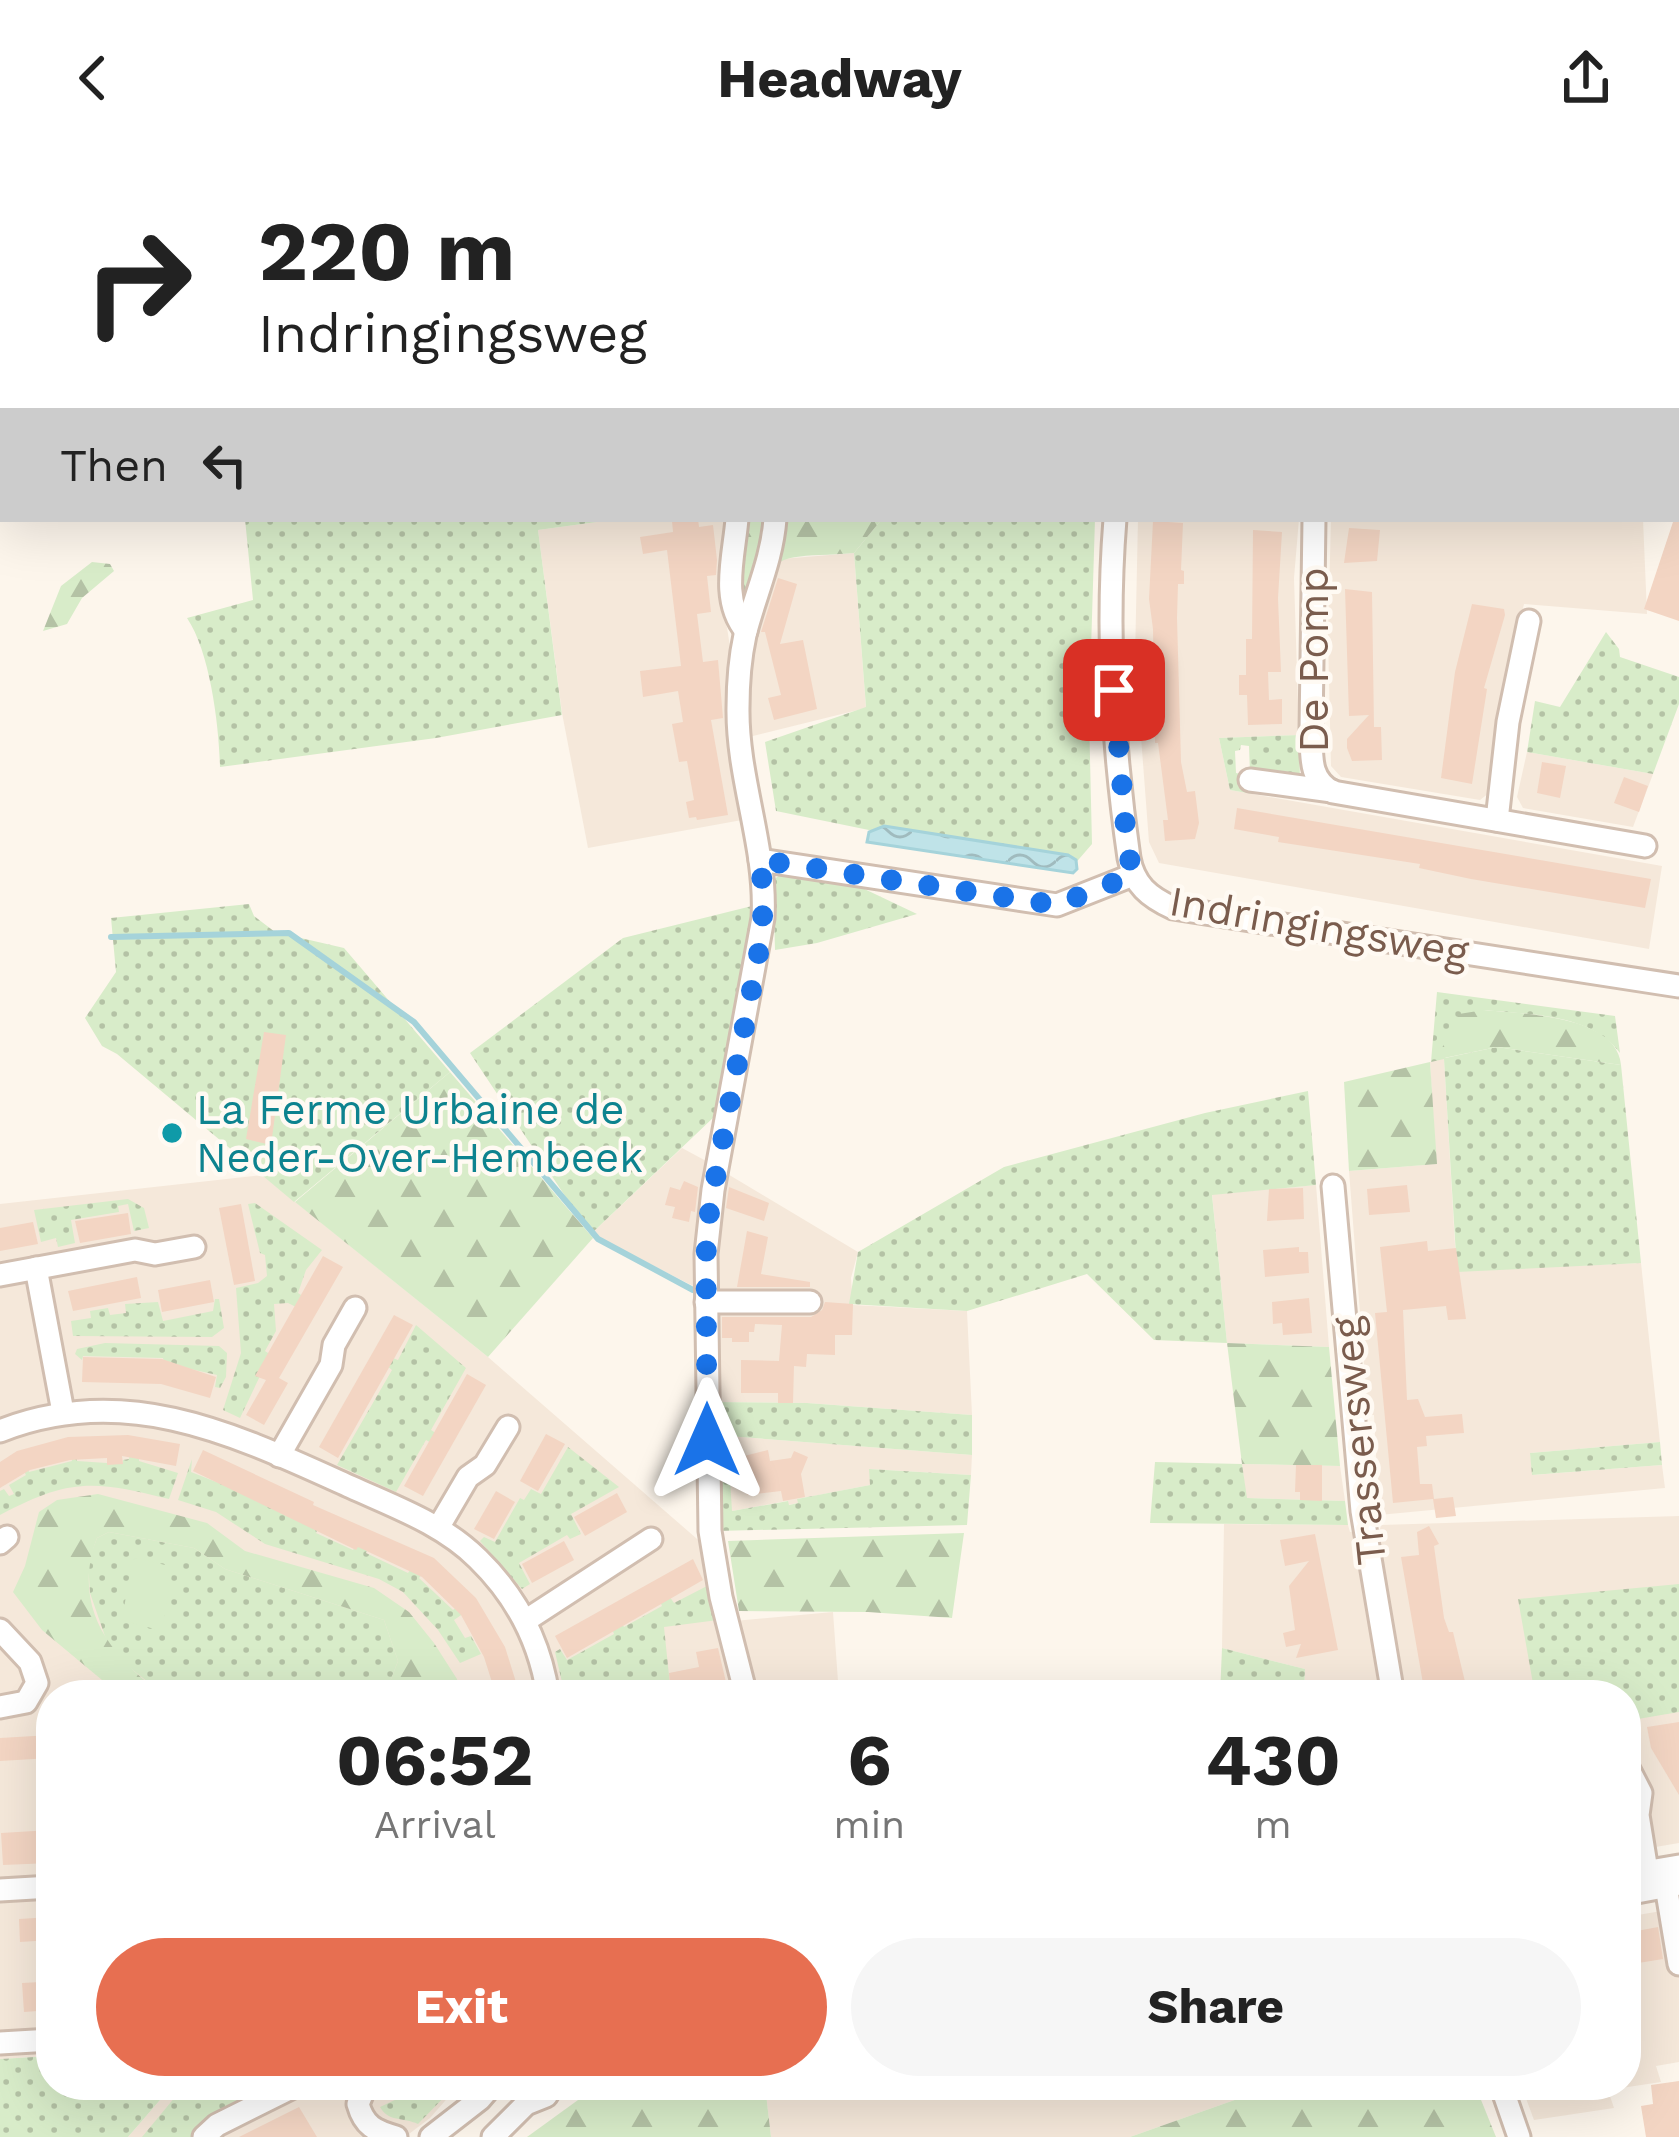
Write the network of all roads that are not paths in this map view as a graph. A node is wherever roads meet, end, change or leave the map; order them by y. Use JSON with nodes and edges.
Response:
{"nodes":[{"id":1,"x":737,"y":522,"type":"edge"},
{"id":2,"x":775,"y":522,"type":"edge"},
{"id":3,"x":1115,"y":522,"type":"edge"},
{"id":4,"x":1315,"y":522,"type":"edge"},
{"id":5,"x":1529,"y":621,"type":"dead end"},
{"id":6,"x":746,"y":631,"type":"junction"},
{"id":7,"x":1250,"y":780,"type":"dead end"},
{"id":8,"x":1333,"y":791,"type":"junction"},
{"id":9,"x":1498,"y":820,"type":"junction"},
{"id":10,"x":1645,"y":846,"type":"dead end"},
{"id":11,"x":760,"y":860,"type":"junction"},
{"id":12,"x":1133,"y":875,"type":"junction"},
{"id":13,"x":1679,"y":986,"type":"edge"},
{"id":14,"x":1333,"y":1186,"type":"dead end"},
{"id":15,"x":194,"y":1247,"type":"dead end"},
{"id":16,"x":36,"y":1268,"type":"junction"},
{"id":17,"x":0,"y":1275,"type":"edge"},
{"id":18,"x":706,"y":1302,"type":"junction"},
{"id":19,"x":810,"y":1302,"type":"dead end"},
{"id":20,"x":356,"y":1308,"type":"dead end"},
{"id":21,"x":62,"y":1412,"type":"junction"},
{"id":22,"x":508,"y":1427,"type":"dead end"},
{"id":23,"x":0,"y":1431,"type":"edge"},
{"id":24,"x":279,"y":1456,"type":"junction"},
{"id":25,"x":438,"y":1528,"type":"junction"},
{"id":26,"x":651,"y":1539,"type":"dead end"},
{"id":27,"x":525,"y":1621,"type":"junction"},
{"id":28,"x":3,"y":1641,"type":"edge"},
{"id":29,"x":36,"y":1680,"type":"edge"},
{"id":30,"x":545,"y":1680,"type":"edge"},
{"id":31,"x":743,"y":1680,"type":"edge"},
{"id":32,"x":1390,"y":1680,"type":"edge"},
{"id":33,"x":36,"y":1686,"type":"edge"},
{"id":34,"x":0,"y":1707,"type":"edge"},
{"id":35,"x":1679,"y":1866,"type":"edge"},
{"id":36,"x":1641,"y":1872,"type":"edge"},
{"id":37,"x":1672,"y":1885,"type":"edge"},
{"id":38,"x":36,"y":1888,"type":"edge"},
{"id":39,"x":0,"y":1890,"type":"edge"},
{"id":40,"x":1641,"y":1891,"type":"edge"},
{"id":41,"x":1679,"y":1964,"type":"edge"},
{"id":42,"x":36,"y":2041,"type":"edge"},
{"id":43,"x":0,"y":2043,"type":"edge"},
{"id":44,"x":267,"y":2100,"type":"edge"},
{"id":45,"x":360,"y":2100,"type":"edge"},
{"id":46,"x":480,"y":2100,"type":"edge"},
{"id":47,"x":509,"y":2100,"type":"edge"},
{"id":48,"x":536,"y":2100,"type":"edge"},
{"id":49,"x":1506,"y":2100,"type":"edge"},
{"id":50,"x":526,"y":2104,"type":"junction"},
{"id":51,"x":380,"y":2136,"type":"edge"},
{"id":52,"x":203,"y":2137,"type":"edge"},
{"id":53,"x":431,"y":2137,"type":"edge"},
{"id":54,"x":493,"y":2137,"type":"edge"},
{"id":55,"x":1519,"y":2137,"type":"edge"}],
"edges":[{"from":1,"to":6,"type":"street"},
{"from":2,"to":6,"type":"street"},
{"from":3,"to":12,"type":"street"},
{"from":4,"to":8,"type":"street","name":"De Pomp"},
{"from":5,"to":9,"type":"street"},
{"from":6,"to":11,"type":"street"},
{"from":7,"to":8,"type":"street","name":"De Pomp"},
{"from":8,"to":9,"type":"street","name":"De Pomp"},
{"from":9,"to":10,"type":"street","name":"De Pomp"},
{"from":11,"to":12,"type":"street","name":"Indringingsweg"},
{"from":11,"to":18,"type":"street"},
{"from":12,"to":13,"type":"street","name":"Indringingsweg"},
{"from":14,"to":32,"type":"street","name":"Trassersweg"},
{"from":15,"to":16,"type":"street"},
{"from":16,"to":17,"type":"street"},
{"from":16,"to":21,"type":"street"},
{"from":18,"to":19,"type":"street"},
{"from":18,"to":31,"type":"street"},
{"from":20,"to":24,"type":"street"},
{"from":21,"to":23,"type":"street"},
{"from":21,"to":24,"type":"street"},
{"from":22,"to":25,"type":"street"},
{"from":24,"to":25,"type":"street"},
{"from":25,"to":27,"type":"street"},
{"from":26,"to":27,"type":"street"},
{"from":27,"to":30,"type":"street"},
{"from":28,"to":29,"type":"street"},
{"from":33,"to":34,"type":"street"},
{"from":35,"to":36,"type":"street"},
{"from":37,"to":40,"type":"street"},
{"from":37,"to":41,"type":"street"},
{"from":38,"to":39,"type":"street"},
{"from":42,"to":43,"type":"street"},
{"from":44,"to":52,"type":"street"},
{"from":45,"to":51,"type":"street"},
{"from":46,"to":53,"type":"street"},
{"from":47,"to":50,"type":"street"},
{"from":48,"to":50,"type":"street"},
{"from":49,"to":55,"type":"street"},
{"from":50,"to":54,"type":"street"}]}
